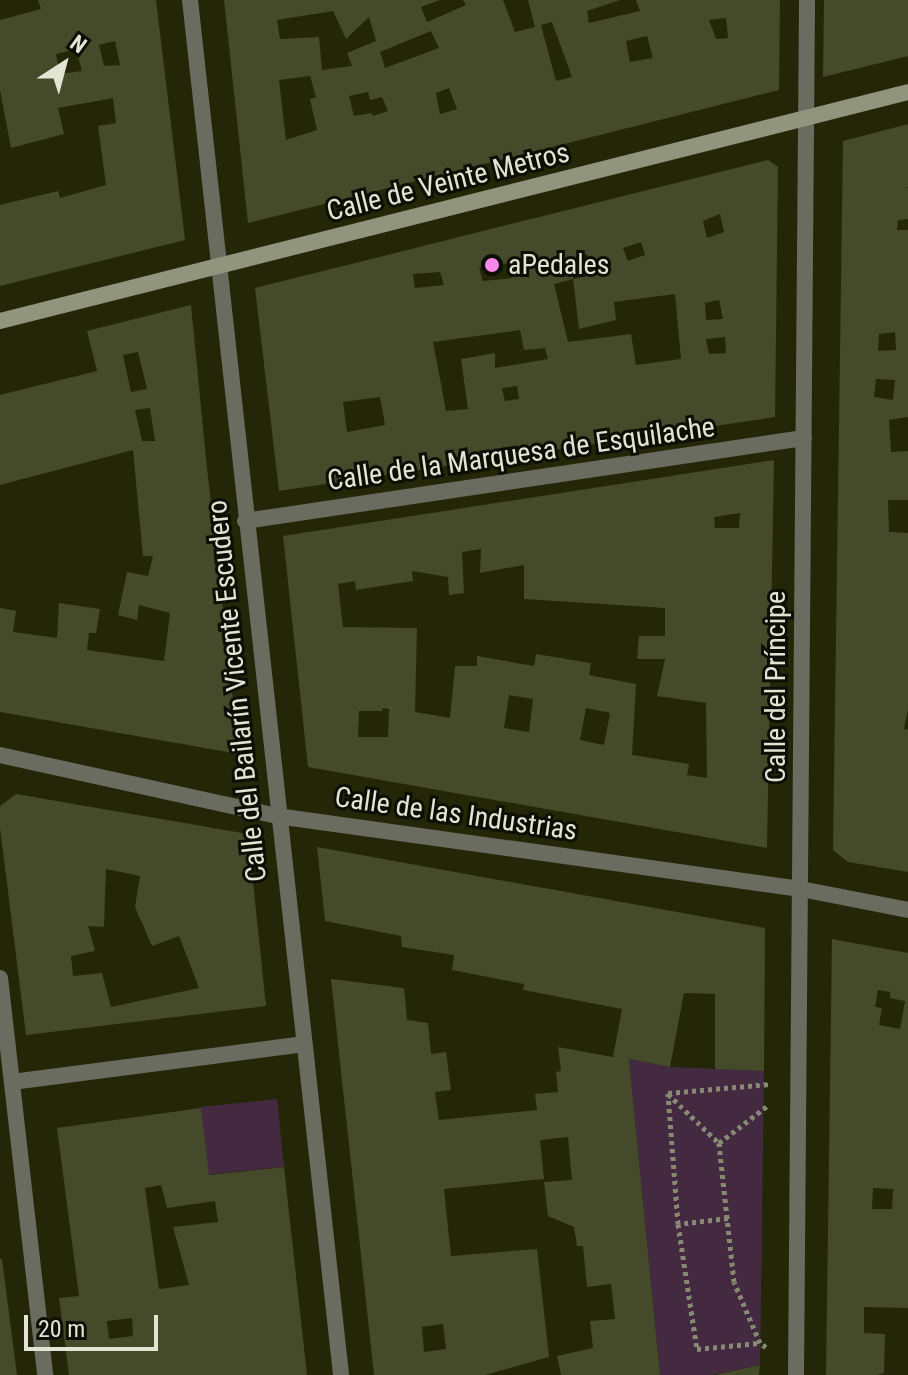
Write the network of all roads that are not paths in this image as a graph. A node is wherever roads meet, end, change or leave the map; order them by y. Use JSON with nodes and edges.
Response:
{"nodes":[{"id":1,"x":190,"y":0,"type":"edge"},
{"id":2,"x":807,"y":0,"type":"edge"},
{"id":3,"x":908,"y":92,"type":"edge"},
{"id":4,"x":807,"y":116,"type":"junction"},
{"id":5,"x":218,"y":268,"type":"junction"},
{"id":6,"x":0,"y":321,"type":"edge"},
{"id":7,"x":804,"y":438,"type":"junction"},
{"id":8,"x":245,"y":521,"type":"junction"},
{"id":9,"x":0,"y":755,"type":"edge"},
{"id":10,"x":277,"y":816,"type":"junction"},
{"id":11,"x":801,"y":889,"type":"junction"},
{"id":12,"x":908,"y":910,"type":"edge"},
{"id":13,"x":0,"y":978,"type":"edge"},
{"id":14,"x":303,"y":1044,"type":"junction"},
{"id":15,"x":12,"y":1082,"type":"junction"},
{"id":16,"x":796,"y":1371,"type":"edge"},
{"id":17,"x":45,"y":1375,"type":"edge"},
{"id":18,"x":341,"y":1375,"type":"edge"}],
"edges":[{"from":1,"to":5,"type":"street","name":"Calle del Bailarín Vicente Escudero"},
{"from":2,"to":4,"type":"street","name":"Calle del Príncipe"},
{"from":3,"to":4,"type":"street","name":"Calle de Veinte Metros"},
{"from":4,"to":5,"type":"street","name":"Calle de Veinte Metros"},
{"from":4,"to":7,"type":"street","name":"Calle del Príncipe"},
{"from":5,"to":6,"type":"street","name":"Calle de Veinte Metros"},
{"from":5,"to":8,"type":"street","name":"Calle del Bailarín Vicente Escudero"},
{"from":7,"to":8,"type":"street","name":"Calle de la Marquesa de Esquilache"},
{"from":7,"to":11,"type":"street","name":"Calle del Príncipe"},
{"from":8,"to":10,"type":"street","name":"Calle del Bailarín Vicente Escudero"},
{"from":9,"to":10,"type":"street","name":"Calle de las Industrias"},
{"from":10,"to":11,"type":"street","name":"Calle de las Industrias"},
{"from":10,"to":14,"type":"street","name":"Calle del Bailarín Vicente Escudero"},
{"from":11,"to":12,"type":"street","name":"Calle de las Industrias"},
{"from":11,"to":16,"type":"street","name":"Calle del Príncipe"},
{"from":13,"to":15,"type":"street"},
{"from":14,"to":15,"type":"street"},
{"from":14,"to":18,"type":"street","name":"Calle del Bailarín Vicente Escudero"},
{"from":15,"to":17,"type":"street"}]}
